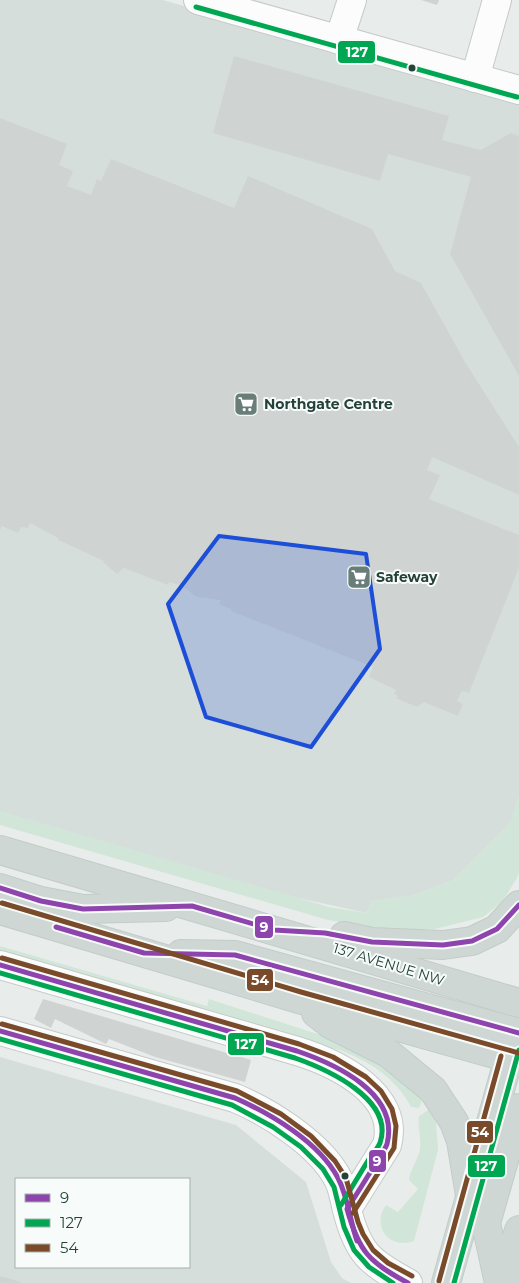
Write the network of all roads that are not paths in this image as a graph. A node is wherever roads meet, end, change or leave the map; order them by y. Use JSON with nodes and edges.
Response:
{"nodes":[{"id":1,"x":198,"y":0,"type":"edge"},
{"id":2,"x":352,"y":0,"type":"edge"},
{"id":3,"x":497,"y":0,"type":"edge"},
{"id":4,"x":339,"y":40,"type":"junction"},
{"id":5,"x":475,"y":78,"type":"junction"},
{"id":6,"x":519,"y":90,"type":"edge"},
{"id":7,"x":0,"y":850,"type":"edge"},
{"id":8,"x":0,"y":888,"type":"edge"},
{"id":9,"x":519,"y":905,"type":"edge"},
{"id":10,"x":192,"y":906,"type":"junction"},
{"id":11,"x":0,"y":910,"type":"edge"},
{"id":12,"x":274,"y":930,"type":"junction"},
{"id":13,"x":144,"y":953,"type":"junction"},
{"id":14,"x":0,"y":965,"type":"edge"},
{"id":15,"x":299,"y":999,"type":"junction"},
{"id":16,"x":519,"y":1003,"type":"edge"},
{"id":17,"x":0,"y":1031,"type":"edge"},
{"id":18,"x":517,"y":1043,"type":"edge"},
{"id":19,"x":519,"y":1108,"type":"edge"},
{"id":20,"x":470,"y":1195,"type":"junction"},
{"id":21,"x":347,"y":1209,"type":"junction"},
{"id":22,"x":519,"y":1230,"type":"edge"},
{"id":23,"x":519,"y":1258,"type":"edge"},
{"id":24,"x":408,"y":1283,"type":"edge"},
{"id":25,"x":446,"y":1283,"type":"edge"},
{"id":26,"x":499,"y":1283,"type":"edge"},
{"id":27,"x":505,"y":1283,"type":"edge"}],
"edges":[{"from":1,"to":4,"type":"street"},
{"from":2,"to":4,"type":"street"},
{"from":3,"to":5,"type":"street"},
{"from":4,"to":5,"type":"street"},
{"from":5,"to":6,"type":"street"},
{"from":7,"to":10,"type":"main road","name":"137 AVENUE NW"},
{"from":8,"to":10,"type":"main road"},
{"from":9,"to":12,"type":"main road"},
{"from":10,"to":12,"type":"main road","name":"137 AVENUE NW"},
{"from":11,"to":13,"type":"main road"},
{"from":12,"to":16,"type":"main road","name":"137 AVENUE NW"},
{"from":13,"to":15,"type":"main road"},
{"from":13,"to":18,"type":"main road"},
{"from":14,"to":21,"type":"street"},
{"from":15,"to":18,"type":"main road"},
{"from":15,"to":20,"type":"main road"},
{"from":17,"to":21,"type":"street"},
{"from":18,"to":20,"type":"main road"},
{"from":19,"to":26,"type":"main road"},
{"from":20,"to":25,"type":"main road"},
{"from":21,"to":24,"type":"street"},
{"from":22,"to":27,"type":"main road"},
{"from":23,"to":27,"type":"main road"}]}
